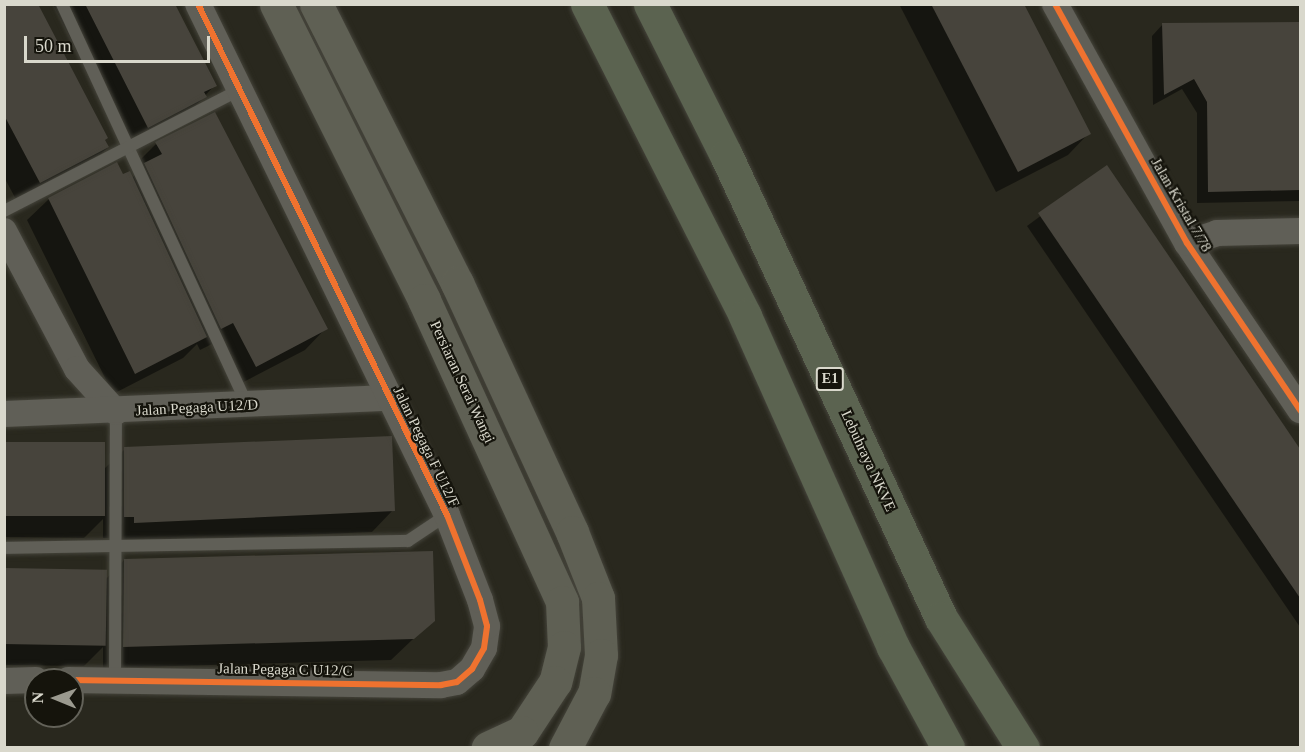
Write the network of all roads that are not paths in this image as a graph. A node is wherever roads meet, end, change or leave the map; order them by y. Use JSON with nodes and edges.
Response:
{"nodes":[{"id":1,"x":62,"y":4,"type":"edge"},
{"id":2,"x":198,"y":4,"type":"edge"},
{"id":3,"x":276,"y":4,"type":"edge"},
{"id":4,"x":316,"y":4,"type":"edge"},
{"id":5,"x":587,"y":4,"type":"edge"},
{"id":6,"x":650,"y":4,"type":"edge"},
{"id":7,"x":1055,"y":4,"type":"edge"},
{"id":8,"x":241,"y":89,"type":"junction"},
{"id":9,"x":127,"y":151,"type":"junction"},
{"id":10,"x":4,"y":211,"type":"edge"},
{"id":11,"x":4,"y":231,"type":"edge"},
{"id":12,"x":1300,"y":231,"type":"edge"},
{"id":13,"x":1187,"y":243,"type":"junction"},
{"id":14,"x":389,"y":398,"type":"junction"},
{"id":15,"x":247,"y":405,"type":"junction"},
{"id":16,"x":1300,"y":410,"type":"edge"},
{"id":17,"x":116,"y":412,"type":"junction"},
{"id":18,"x":4,"y":414,"type":"edge"},
{"id":19,"x":447,"y":515,"type":"junction"},
{"id":20,"x":117,"y":547,"type":"junction"},
{"id":21,"x":4,"y":548,"type":"edge"},
{"id":22,"x":484,"y":648,"type":"joint"},
{"id":23,"x":115,"y":679,"type":"junction"},
{"id":24,"x":84,"y":680,"type":"edge"},
{"id":25,"x":4,"y":681,"type":"edge"},
{"id":26,"x":24,"y":681,"type":"edge"},
{"id":27,"x":487,"y":747,"type":"edge"},
{"id":28,"x":565,"y":747,"type":"edge"},
{"id":29,"x":948,"y":747,"type":"edge"},
{"id":30,"x":1023,"y":747,"type":"edge"}],
"edges":[{"from":1,"to":9,"type":"lane"},
{"from":2,"to":8,"type":"street","name":"Jalan Pegaga F U12/F"},
{"from":3,"to":27,"type":"street","name":"Persiaran Serai Wangi"},
{"from":4,"to":28,"type":"street"},
{"from":5,"to":29,"type":"highway"},
{"from":6,"to":30,"type":"highway","name":"Lebuhraya NKVE","number":"E1"},
{"from":7,"to":13,"type":"street","name":"Jalan Kristal 7/78"},
{"from":8,"to":9,"type":"lane"},
{"from":8,"to":14,"type":"street","name":"Jalan Pegaga F U12/F"},
{"from":9,"to":10,"type":"lane"},
{"from":9,"to":15,"type":"lane"},
{"from":11,"to":17,"type":"street"},
{"from":12,"to":13,"type":"street"},
{"from":13,"to":16,"type":"street","name":"Jalan Kristal 7/78"},
{"from":14,"to":15,"type":"street","name":"Jalan Pegaga U12/D"},
{"from":14,"to":19,"type":"street","name":"Jalan Pegaga F U12/F"},
{"from":15,"to":17,"type":"street","name":"Jalan Pegaga U12/D"},
{"from":17,"to":18,"type":"street","name":"Jalan Pegaga U12/D"},
{"from":17,"to":20,"type":"lane"},
{"from":19,"to":20,"type":"lane"},
{"from":19,"to":22,"type":"street","name":"Jalan Pegaga F U12/F"},
{"from":20,"to":21,"type":"lane"},
{"from":20,"to":23,"type":"lane"},
{"from":22,"to":23,"type":"street","name":"Jalan Pegaga C U12/C"},
{"from":23,"to":24,"type":"street","name":"Jalan Pegaga C U12/C"},
{"from":25,"to":26,"type":"street"}]}
